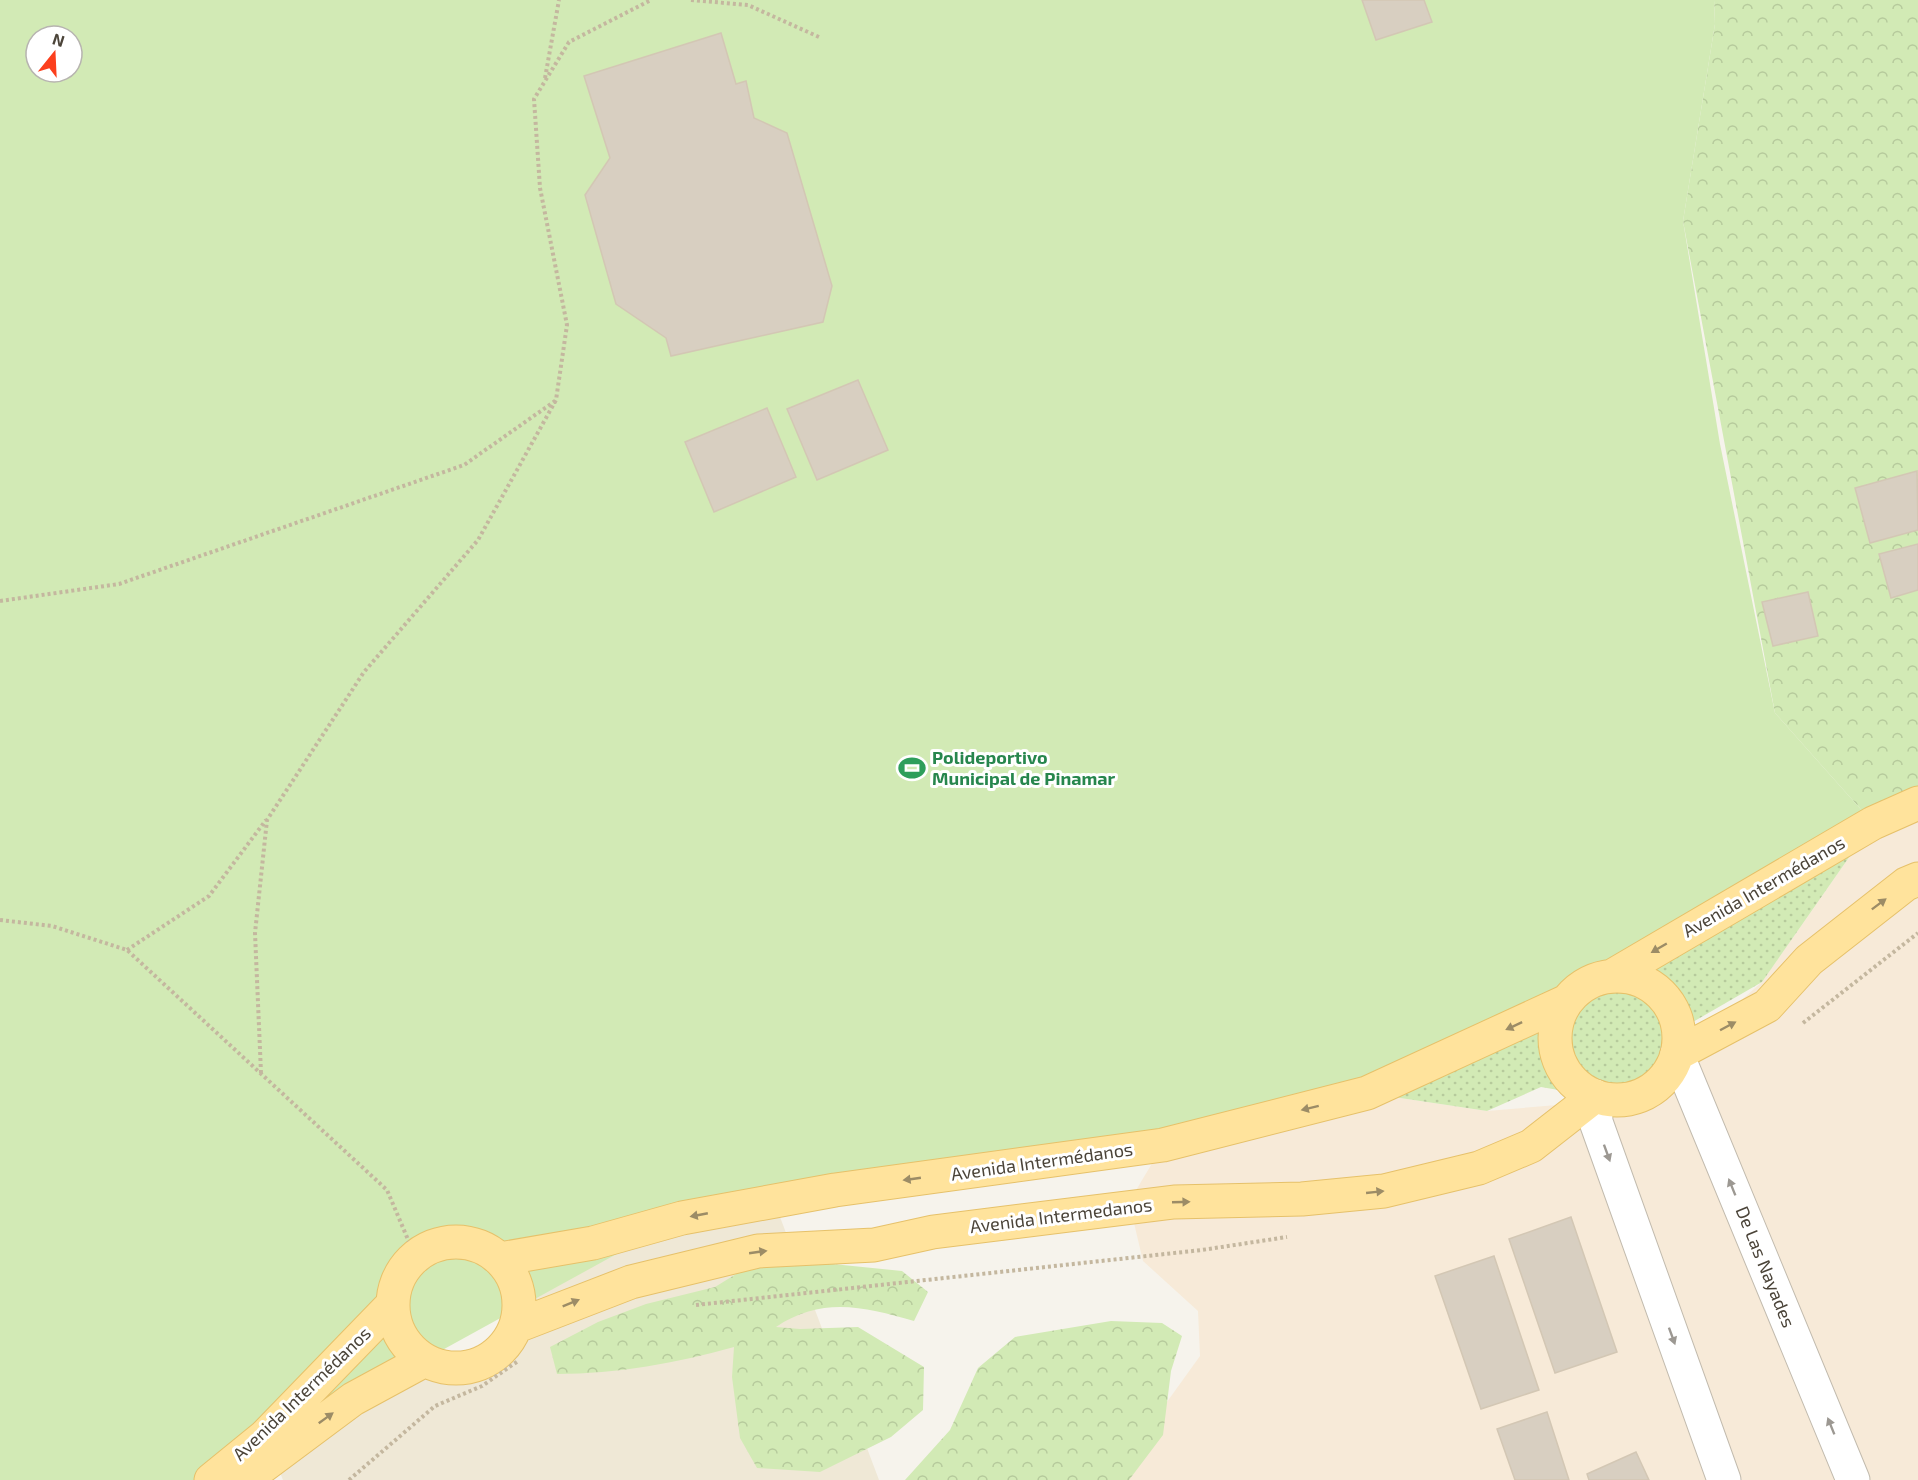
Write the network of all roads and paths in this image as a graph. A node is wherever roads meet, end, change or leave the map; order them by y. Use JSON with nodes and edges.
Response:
{"nodes":[{"id":1,"x":559,"y":0,"type":"edge"},
{"id":2,"x":651,"y":0,"type":"edge"},
{"id":3,"x":691,"y":0,"type":"edge"},
{"id":4,"x":819,"y":38,"type":"dead end"},
{"id":5,"x":544,"y":81,"type":"junction"},
{"id":6,"x":556,"y":400,"type":"junction"},
{"id":7,"x":0,"y":601,"type":"edge"},
{"id":8,"x":1918,"y":804,"type":"edge"},
{"id":9,"x":267,"y":820,"type":"junction"},
{"id":10,"x":1918,"y":879,"type":"edge"},
{"id":11,"x":0,"y":920,"type":"edge"},
{"id":12,"x":127,"y":950,"type":"junction"},
{"id":13,"x":1612,"y":976,"type":"junction"},
{"id":14,"x":1567,"y":1001,"type":"junction"},
{"id":15,"x":1677,"y":1054,"type":"junction"},
{"id":16,"x":261,"y":1073,"type":"junction"},
{"id":17,"x":1595,"y":1096,"type":"junction"},
{"id":18,"x":1293,"y":1236,"type":"dead end"},
{"id":19,"x":415,"y":1256,"type":"junction"},
{"id":20,"x":500,"y":1259,"type":"junction"},
{"id":21,"x":391,"y":1306,"type":"junction"},
{"id":22,"x":690,"y":1306,"type":"dead end"},
{"id":23,"x":517,"y":1326,"type":"junction"},
{"id":24,"x":520,"y":1359,"type":"dead end"},
{"id":25,"x":423,"y":1361,"type":"junction"},
{"id":26,"x":211,"y":1480,"type":"edge"},
{"id":27,"x":245,"y":1480,"type":"edge"},
{"id":28,"x":349,"y":1480,"type":"edge"},
{"id":29,"x":1724,"y":1480,"type":"edge"},
{"id":30,"x":1853,"y":1480,"type":"edge"}],
"edges":[{"from":1,"to":5,"type":"path"},
{"from":2,"to":5,"type":"path"},
{"from":3,"to":4,"type":"path"},
{"from":5,"to":6,"type":"path"},
{"from":6,"to":7,"type":"path"},
{"from":6,"to":9,"type":"path"},
{"from":8,"to":13,"type":"main road","name":"Avenida Intermédanos","one_way":true},
{"from":9,"to":12,"type":"path"},
{"from":9,"to":16,"type":"path"},
{"from":15,"to":10,"type":"main road","one_way":true},
{"from":11,"to":12,"type":"path"},
{"from":12,"to":16,"type":"path"},
{"from":13,"to":14,"type":"main road"},
{"from":13,"to":15,"type":"main road"},
{"from":14,"to":17,"type":"main road"},
{"from":14,"to":20,"type":"main road","name":"Avenida Intermédanos","one_way":true},
{"from":15,"to":17,"type":"main road"},
{"from":30,"to":15,"type":"street","name":"De Las Nayades","one_way":true},
{"from":16,"to":19,"type":"path"},
{"from":23,"to":17,"type":"main road","name":"Avenida Intermedanos","one_way":true},
{"from":17,"to":29,"type":"street","one_way":true},
{"from":18,"to":22,"type":"path"},
{"from":19,"to":20,"type":"main road"},
{"from":19,"to":21,"type":"main road"},
{"from":20,"to":23,"type":"main road"},
{"from":21,"to":25,"type":"main road"},
{"from":21,"to":26,"type":"main road","name":"Avenida Intermédanos"},
{"from":23,"to":25,"type":"main road"},
{"from":24,"to":28,"type":"path"},
{"from":27,"to":25,"type":"main road","name":"Avenida Intermédanos","one_way":true}]}
